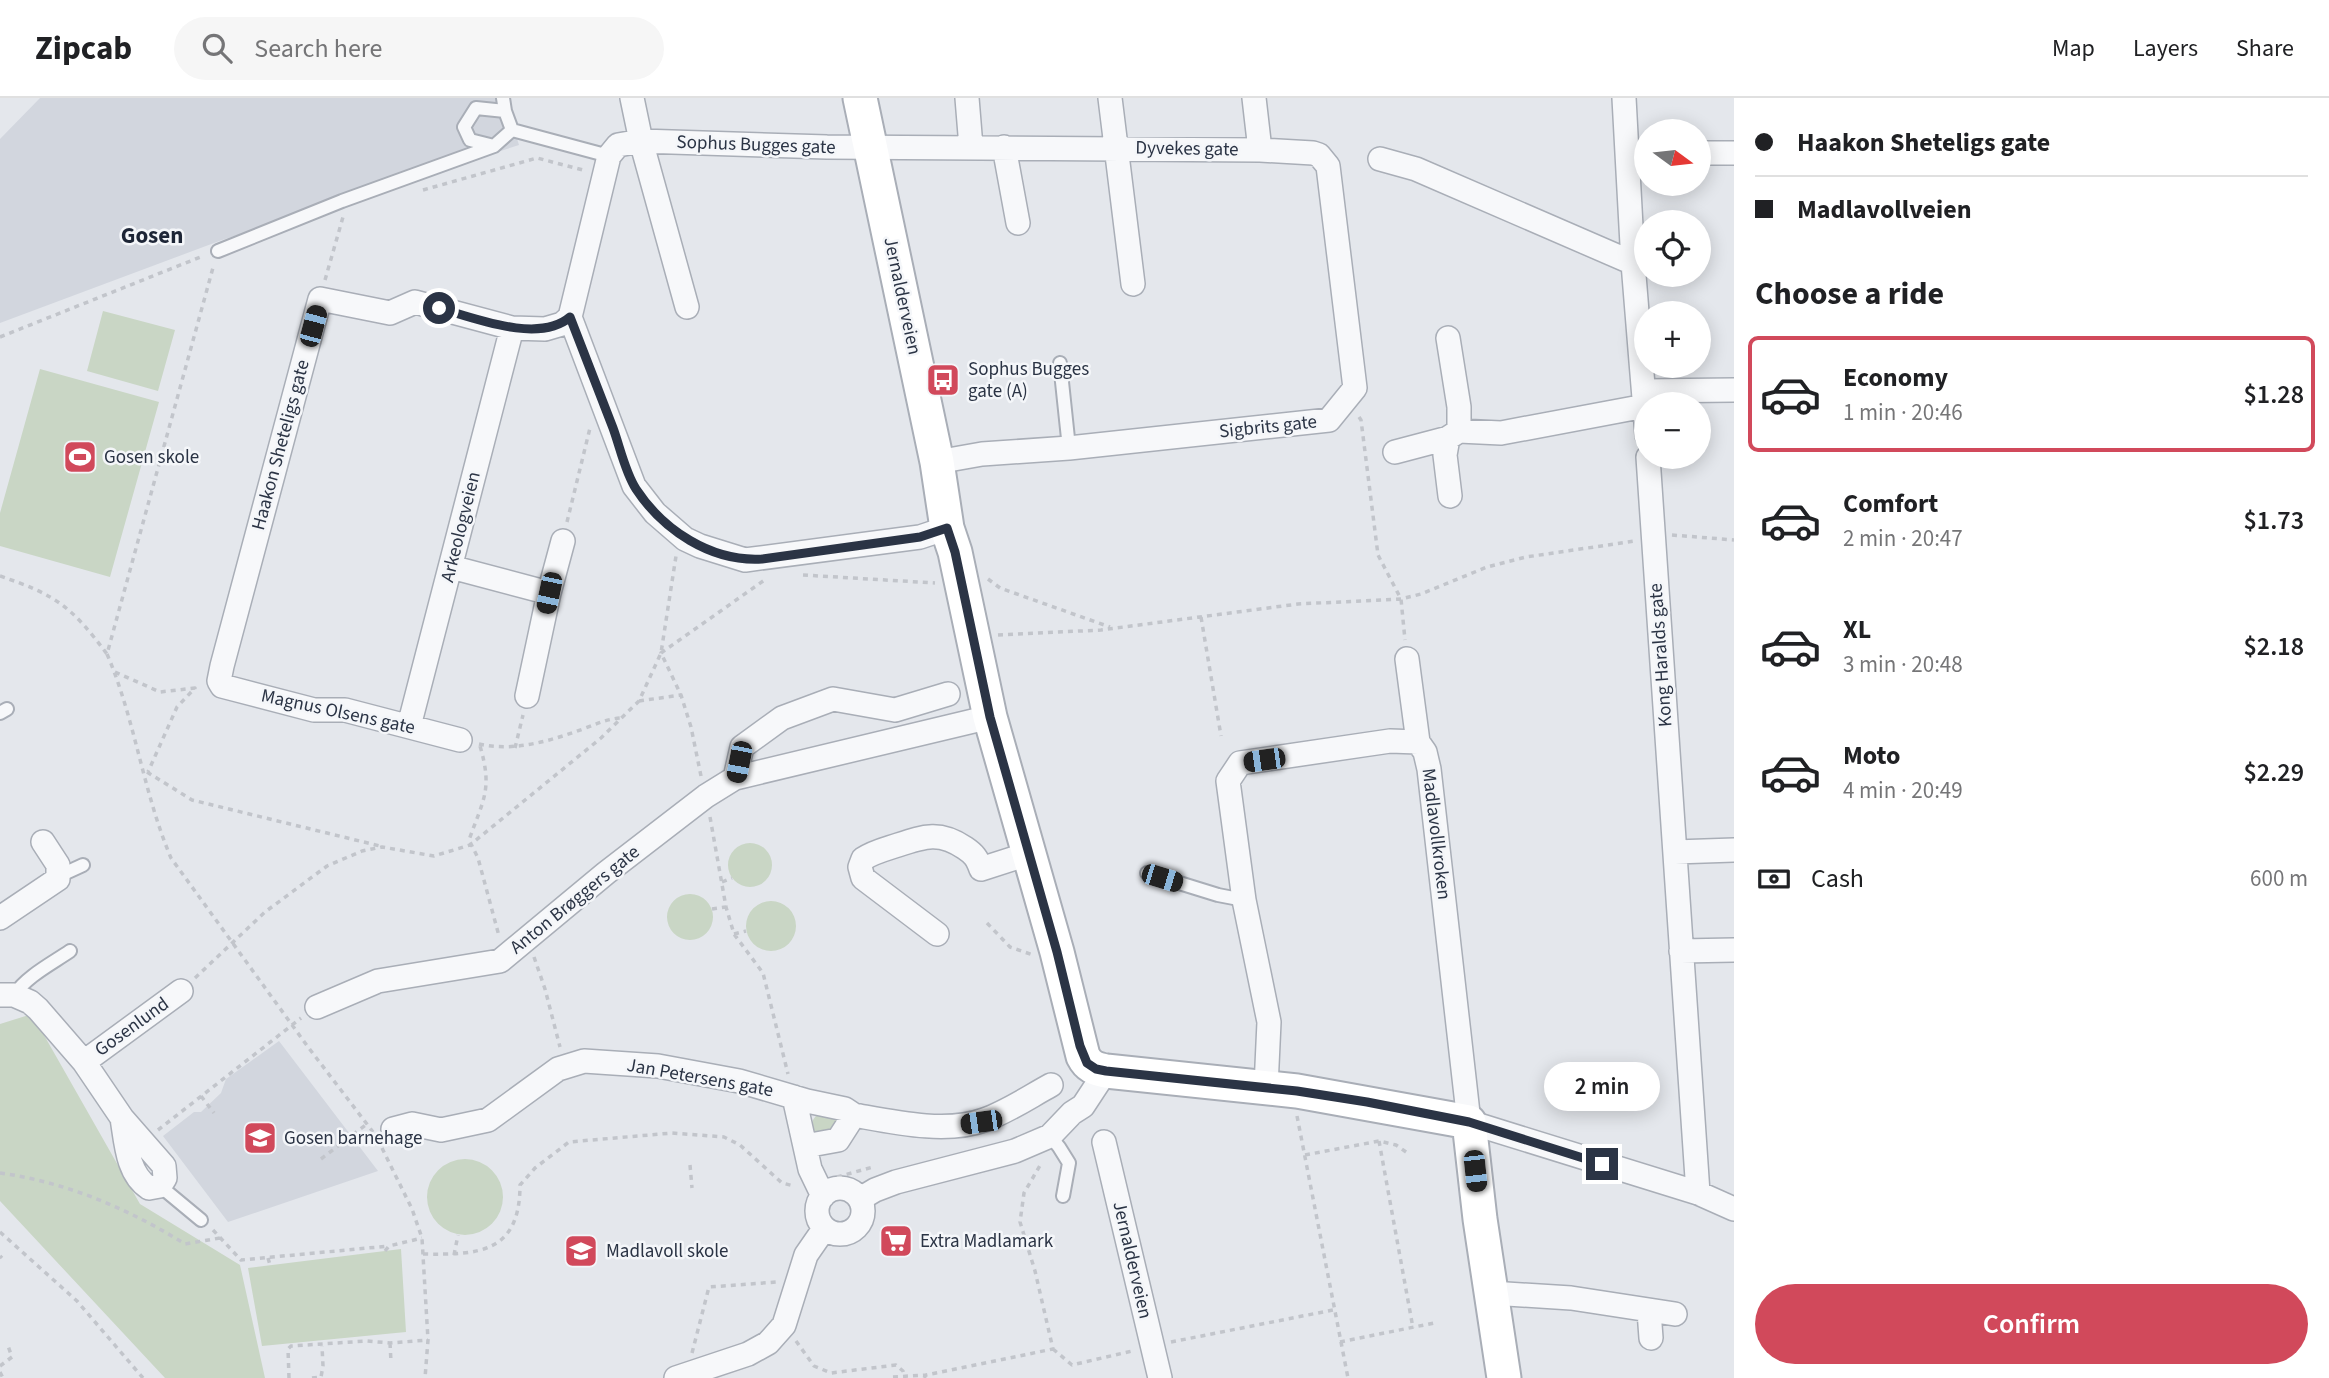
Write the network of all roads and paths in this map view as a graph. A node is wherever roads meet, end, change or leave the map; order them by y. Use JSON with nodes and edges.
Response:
{"nodes":[{"id":1,"x":632,"y":98,"type":"edge"},
{"id":2,"x":860,"y":98,"type":"edge"},
{"id":3,"x":967,"y":98,"type":"edge"},
{"id":4,"x":1110,"y":98,"type":"edge"},
{"id":5,"x":1254,"y":98,"type":"edge"},
{"id":6,"x":1624,"y":98,"type":"edge"},
{"id":7,"x":504,"y":105,"type":"edge"},
{"id":8,"x":512,"y":131,"type":"junction"},
{"id":9,"x":641,"y":141,"type":"junction"},
{"id":10,"x":1634,"y":141,"type":"edge"},
{"id":11,"x":494,"y":146,"type":"junction"},
{"id":12,"x":872,"y":147,"type":"junction"},
{"id":13,"x":971,"y":147,"type":"junction"},
{"id":14,"x":1004,"y":148,"type":"junction"},
{"id":15,"x":1115,"y":148,"type":"junction"},
{"id":16,"x":1260,"y":150,"type":"junction"},
{"id":17,"x":1712,"y":153,"type":"edge"},
{"id":18,"x":1734,"y":153,"type":"edge"},
{"id":19,"x":609,"y":156,"type":"junction"},
{"id":20,"x":1380,"y":159,"type":"dead end"},
{"id":21,"x":1328,"y":166,"type":"joint"},
{"id":22,"x":583,"y":170,"type":"dead end"},
{"id":23,"x":421,"y":191,"type":"dead end"},
{"id":24,"x":1635,"y":196,"type":"edge"},
{"id":25,"x":342,"y":201,"type":"junction"},
{"id":26,"x":1018,"y":223,"type":"dead end"},
{"id":27,"x":218,"y":251,"type":"junction"},
{"id":28,"x":1633,"y":263,"type":"junction"},
{"id":29,"x":1133,"y":284,"type":"dead end"},
{"id":30,"x":320,"y":299,"type":"junction"},
{"id":31,"x":687,"y":307,"type":"dead end"},
{"id":32,"x":570,"y":317,"type":"junction"},
{"id":33,"x":512,"y":328,"type":"junction"},
{"id":34,"x":0,"y":337,"type":"edge"},
{"id":35,"x":1448,"y":338,"type":"dead end"},
{"id":36,"x":1060,"y":363,"type":"dead end"},
{"id":37,"x":1734,"y":390,"type":"edge"},
{"id":38,"x":1644,"y":392,"type":"edge"},
{"id":39,"x":1711,"y":392,"type":"edge"},
{"id":40,"x":1634,"y":401,"type":"edge"},
{"id":41,"x":1341,"y":405,"type":"junction"},
{"id":42,"x":591,"y":424,"type":"dead end"},
{"id":43,"x":1454,"y":435,"type":"junction"},
{"id":44,"x":1069,"y":449,"type":"junction"},
{"id":45,"x":1395,"y":452,"type":"dead end"},
{"id":46,"x":937,"y":462,"type":"junction"},
{"id":47,"x":1649,"y":469,"type":"edge"},
{"id":48,"x":1450,"y":496,"type":"dead end"},
{"id":49,"x":947,"y":528,"type":"junction"},
{"id":50,"x":1670,"y":535,"type":"dead end"},
{"id":51,"x":685,"y":539,"type":"junction"},
{"id":52,"x":1734,"y":540,"type":"edge"},
{"id":53,"x":563,"y":541,"type":"joint"},
{"id":54,"x":1638,"y":541,"type":"dead end"},
{"id":55,"x":451,"y":567,"type":"junction"},
{"id":56,"x":775,"y":573,"type":"dead end"},
{"id":57,"x":798,"y":575,"type":"dead end"},
{"id":58,"x":0,"y":576,"type":"edge"},
{"id":59,"x":985,"y":576,"type":"dead end"},
{"id":60,"x":939,"y":584,"type":"dead end"},
{"id":61,"x":549,"y":593,"type":"junction"},
{"id":62,"x":1401,"y":599,"type":"junction"},
{"id":63,"x":1201,"y":616,"type":"junction"},
{"id":64,"x":1113,"y":628,"type":"junction"},
{"id":65,"x":989,"y":635,"type":"dead end"},
{"id":66,"x":107,"y":653,"type":"junction"},
{"id":67,"x":661,"y":653,"type":"junction"},
{"id":68,"x":1408,"y":660,"type":"joint"},
{"id":69,"x":115,"y":672,"type":"junction"},
{"id":70,"x":219,"y":681,"type":"joint"},
{"id":71,"x":948,"y":694,"type":"dead end"},
{"id":72,"x":681,"y":695,"type":"junction"},
{"id":73,"x":527,"y":696,"type":"joint"},
{"id":74,"x":639,"y":701,"type":"junction"},
{"id":75,"x":990,"y":717,"type":"junction"},
{"id":76,"x":622,"y":718,"type":"junction"},
{"id":77,"x":409,"y":726,"type":"junction"},
{"id":78,"x":1221,"y":736,"type":"dead end"},
{"id":79,"x":470,"y":742,"type":"junction"},
{"id":80,"x":1418,"y":742,"type":"junction"},
{"id":81,"x":515,"y":748,"type":"junction"},
{"id":82,"x":146,"y":774,"type":"junction"},
{"id":83,"x":736,"y":778,"type":"junction"},
{"id":84,"x":706,"y":796,"type":"junction"},
{"id":85,"x":43,"y":842,"type":"dead end"},
{"id":86,"x":470,"y":845,"type":"junction"},
{"id":87,"x":382,"y":847,"type":"junction"},
{"id":88,"x":1734,"y":850,"type":"edge"},
{"id":89,"x":1675,"y":852,"type":"junction"},
{"id":90,"x":1028,"y":854,"type":"junction"},
{"id":91,"x":83,"y":865,"type":"dead end"},
{"id":92,"x":1147,"y":873,"type":"dead end"},
{"id":93,"x":59,"y":876,"type":"junction"},
{"id":94,"x":732,"y":878,"type":"dead end"},
{"id":95,"x":722,"y":882,"type":"junction"},
{"id":96,"x":1244,"y":900,"type":"junction"},
{"id":97,"x":726,"y":907,"type":"junction"},
{"id":98,"x":712,"y":909,"type":"dead end"},
{"id":99,"x":0,"y":918,"type":"edge"},
{"id":100,"x":987,"y":923,"type":"dead end"},
{"id":101,"x":746,"y":931,"type":"dead end"},
{"id":102,"x":734,"y":934,"type":"junction"},
{"id":103,"x":937,"y":934,"type":"dead end"},
{"id":104,"x":232,"y":942,"type":"junction"},
{"id":105,"x":518,"y":945,"type":"junction"},
{"id":106,"x":1734,"y":950,"type":"edge"},
{"id":107,"x":70,"y":951,"type":"dead end"},
{"id":108,"x":1681,"y":951,"type":"junction"},
{"id":109,"x":1038,"y":956,"type":"dead end"},
{"id":110,"x":181,"y":991,"type":"joint"},
{"id":111,"x":7,"y":995,"type":"edge"},
{"id":112,"x":317,"y":1007,"type":"joint"},
{"id":113,"x":292,"y":1024,"type":"junction"},
{"id":114,"x":84,"y":1062,"type":"junction"},
{"id":115,"x":564,"y":1066,"type":"junction"},
{"id":116,"x":1096,"y":1068,"type":"junction"},
{"id":117,"x":1051,"y":1085,"type":"dead end"},
{"id":118,"x":1266,"y":1087,"type":"junction"},
{"id":119,"x":201,"y":1096,"type":"junction"},
{"id":120,"x":794,"y":1097,"type":"junction"},
{"id":121,"x":214,"y":1113,"type":"dead end"},
{"id":122,"x":854,"y":1115,"type":"junction"},
{"id":123,"x":1297,"y":1116,"type":"dead end"},
{"id":124,"x":122,"y":1118,"type":"junction"},
{"id":125,"x":1469,"y":1122,"type":"junction"},
{"id":126,"x":367,"y":1124,"type":"junction"},
{"id":127,"x":383,"y":1137,"type":"junction"},
{"id":128,"x":144,"y":1141,"type":"junction"},
{"id":129,"x":1379,"y":1141,"type":"junction"},
{"id":130,"x":1054,"y":1142,"type":"junction"},
{"id":131,"x":1104,"y":1142,"type":"dead end"},
{"id":132,"x":805,"y":1146,"type":"junction"},
{"id":133,"x":1305,"y":1154,"type":"junction"},
{"id":134,"x":1409,"y":1154,"type":"dead end"},
{"id":135,"x":321,"y":1159,"type":"dead end"},
{"id":136,"x":690,"y":1164,"type":"dead end"},
{"id":137,"x":0,"y":1173,"type":"edge"},
{"id":138,"x":160,"y":1185,"type":"junction"},
{"id":139,"x":692,"y":1188,"type":"dead end"},
{"id":140,"x":800,"y":1188,"type":"dead end"},
{"id":141,"x":1699,"y":1193,"type":"junction"},
{"id":142,"x":823,"y":1196,"type":"junction"},
{"id":143,"x":1063,"y":1196,"type":"dead end"},
{"id":144,"x":860,"y":1199,"type":"junction"},
{"id":145,"x":1734,"y":1209,"type":"edge"},
{"id":146,"x":201,"y":1220,"type":"joint"},
{"id":147,"x":824,"y":1229,"type":"junction"},
{"id":148,"x":0,"y":1232,"type":"edge"},
{"id":149,"x":458,"y":1235,"type":"dead end"},
{"id":150,"x":220,"y":1238,"type":"junction"},
{"id":151,"x":422,"y":1238,"type":"junction"},
{"id":152,"x":389,"y":1246,"type":"junction"},
{"id":153,"x":385,"y":1251,"type":"dead end"},
{"id":154,"x":323,"y":1253,"type":"junction"},
{"id":155,"x":423,"y":1254,"type":"junction"},
{"id":156,"x":454,"y":1255,"type":"junction"},
{"id":157,"x":268,"y":1258,"type":"junction"},
{"id":158,"x":324,"y":1259,"type":"dead end"},
{"id":159,"x":270,"y":1265,"type":"dead end"},
{"id":160,"x":785,"y":1281,"type":"dead end"},
{"id":161,"x":1491,"y":1293,"type":"junction"},
{"id":162,"x":1333,"y":1310,"type":"junction"},
{"id":163,"x":1649,"y":1311,"type":"junction"},
{"id":164,"x":1675,"y":1314,"type":"dead end"},
{"id":165,"x":1434,"y":1323,"type":"dead end"},
{"id":166,"x":784,"y":1325,"type":"junction"},
{"id":167,"x":1413,"y":1328,"type":"junction"},
{"id":168,"x":1651,"y":1338,"type":"dead end"},
{"id":169,"x":428,"y":1340,"type":"junction"},
{"id":170,"x":1340,"y":1342,"type":"junction"},
{"id":171,"x":7,"y":1343,"type":"dead end"},
{"id":172,"x":390,"y":1343,"type":"junction"},
{"id":173,"x":322,"y":1346,"type":"junction"},
{"id":174,"x":692,"y":1346,"type":"dead end"},
{"id":175,"x":1152,"y":1346,"type":"junction"},
{"id":176,"x":1053,"y":1349,"type":"junction"},
{"id":177,"x":391,"y":1362,"type":"dead end"},
{"id":178,"x":0,"y":1366,"type":"edge"},
{"id":179,"x":0,"y":1372,"type":"edge"},
{"id":180,"x":925,"y":1376,"type":"edge"},
{"id":181,"x":893,"y":1377,"type":"edge"},
{"id":182,"x":904,"y":1377,"type":"edge"},
{"id":183,"x":3,"y":1378,"type":"edge"},
{"id":184,"x":143,"y":1378,"type":"edge"},
{"id":185,"x":289,"y":1378,"type":"edge"},
{"id":186,"x":312,"y":1378,"type":"edge"},
{"id":187,"x":425,"y":1378,"type":"edge"},
{"id":188,"x":676,"y":1378,"type":"edge"},
{"id":189,"x":1160,"y":1378,"type":"edge"},
{"id":190,"x":1348,"y":1378,"type":"edge"},
{"id":191,"x":1504,"y":1378,"type":"edge"}],
"edges":[{"from":1,"to":9,"type":"street"},
{"from":2,"to":12,"type":"street","name":"Jernalderveien"},
{"from":3,"to":13,"type":"street"},
{"from":4,"to":15,"type":"street","name":"Dyvekes gate"},
{"from":5,"to":16,"type":"street","name":"Dyvekes gate"},
{"from":6,"to":10,"type":"street"},
{"from":7,"to":8,"type":"lane"},
{"from":7,"to":11,"type":"lane"},
{"from":8,"to":11,"type":"lane"},
{"from":8,"to":19,"type":"lane"},
{"from":9,"to":12,"type":"street","name":"Sophus Bugges gate"},
{"from":9,"to":19,"type":"street","name":"Sophus Bugges gate"},
{"from":9,"to":31,"type":"street"},
{"from":11,"to":25,"type":"lane"},
{"from":12,"to":13,"type":"street","name":"Dyvekes gate"},
{"from":12,"to":46,"type":"street","name":"Jernalderveien"},
{"from":13,"to":14,"type":"street","name":"Dyvekes gate"},
{"from":14,"to":15,"type":"street","name":"Dyvekes gate"},
{"from":14,"to":26,"type":"street"},
{"from":15,"to":16,"type":"street","name":"Dyvekes gate"},
{"from":15,"to":29,"type":"street","name":"Dyvekes gate"},
{"from":16,"to":21,"type":"street","name":"Dyvekes gate"},
{"from":17,"to":18,"type":"street"},
{"from":19,"to":32,"type":"street"},
{"from":20,"to":28,"type":"street"},
{"from":21,"to":41,"type":"street","name":"Sigbrits gate"},
{"from":22,"to":23,"type":"path"},
{"from":24,"to":28,"type":"street"},
{"from":25,"to":27,"type":"lane"},
{"from":25,"to":30,"type":"path"},
{"from":27,"to":34,"type":"path"},
{"from":27,"to":66,"type":"path"},
{"from":28,"to":38,"type":"street"},
{"from":30,"to":33,"type":"street"},
{"from":30,"to":70,"type":"street","name":"Haakon Sheteligs gate"},
{"from":32,"to":33,"type":"street"},
{"from":32,"to":51,"type":"street"},
{"from":33,"to":55,"type":"street","name":"Arkeologveien"},
{"from":35,"to":43,"type":"street"},
{"from":36,"to":44,"type":"lane"},
{"from":37,"to":39,"type":"street"},
{"from":40,"to":43,"type":"street"},
{"from":41,"to":44,"type":"street","name":"Sigbrits gate"},
{"from":41,"to":62,"type":"path"},
{"from":42,"to":53,"type":"path"},
{"from":43,"to":45,"type":"street"},
{"from":43,"to":48,"type":"street"},
{"from":44,"to":46,"type":"street","name":"Sigbrits gate"},
{"from":46,"to":49,"type":"street","name":"Jernalderveien"},
{"from":47,"to":89,"type":"street","name":"Kong Haralds gate"},
{"from":49,"to":51,"type":"street"},
{"from":49,"to":75,"type":"street","name":"Jernalderveien"},
{"from":50,"to":52,"type":"path"},
{"from":51,"to":67,"type":"path"},
{"from":53,"to":61,"type":"street"},
{"from":54,"to":62,"type":"path"},
{"from":55,"to":61,"type":"street"},
{"from":55,"to":77,"type":"street","name":"Arkeologveien"},
{"from":56,"to":67,"type":"path"},
{"from":57,"to":60,"type":"path"},
{"from":58,"to":66,"type":"path"},
{"from":59,"to":64,"type":"path"},
{"from":61,"to":73,"type":"street"},
{"from":62,"to":63,"type":"path"},
{"from":62,"to":68,"type":"path"},
{"from":63,"to":64,"type":"path"},
{"from":63,"to":78,"type":"path"},
{"from":64,"to":65,"type":"path"},
{"from":66,"to":69,"type":"path"},
{"from":67,"to":72,"type":"path"},
{"from":67,"to":74,"type":"path"},
{"from":68,"to":80,"type":"street"},
{"from":69,"to":82,"type":"path"},
{"from":69,"to":82,"type":"path"},
{"from":70,"to":77,"type":"street","name":"Magnus Olsens gate"},
{"from":71,"to":83,"type":"street"},
{"from":72,"to":74,"type":"path"},
{"from":72,"to":84,"type":"path"},
{"from":73,"to":81,"type":"path"},
{"from":74,"to":76,"type":"path"},
{"from":75,"to":83,"type":"street","name":"Anton Brøggers gate"},
{"from":75,"to":90,"type":"street","name":"Jernalderveien"},
{"from":76,"to":81,"type":"path"},
{"from":76,"to":86,"type":"path"},
{"from":77,"to":79,"type":"street","name":"Magnus Olsens gate"},
{"from":79,"to":81,"type":"path"},
{"from":79,"to":86,"type":"path"},
{"from":80,"to":96,"type":"street","name":"Madlavollkroken"},
{"from":80,"to":125,"type":"street","name":"Madlavollkroken"},
{"from":82,"to":87,"type":"path"},
{"from":82,"to":104,"type":"path"},
{"from":83,"to":84,"type":"street","name":"Anton Brøggers gate"},
{"from":84,"to":95,"type":"path"},
{"from":84,"to":105,"type":"street","name":"Anton Brøggers gate"},
{"from":85,"to":93,"type":"street"},
{"from":86,"to":87,"type":"path"},
{"from":86,"to":105,"type":"path"},
{"from":87,"to":104,"type":"path"},
{"from":88,"to":89,"type":"street"},
{"from":89,"to":108,"type":"street","name":"Kong Haralds gate"},
{"from":90,"to":103,"type":"street"},
{"from":90,"to":116,"type":"street","name":"Jernalderveien"},
{"from":91,"to":93,"type":"lane"},
{"from":92,"to":96,"type":"lane"},
{"from":93,"to":99,"type":"street"},
{"from":94,"to":95,"type":"path"},
{"from":95,"to":97,"type":"path"},
{"from":96,"to":118,"type":"street","name":"Madlavollkroken"},
{"from":97,"to":98,"type":"path"},
{"from":97,"to":102,"type":"path"},
{"from":100,"to":109,"type":"path"},
{"from":101,"to":102,"type":"path"},
{"from":102,"to":120,"type":"path"},
{"from":104,"to":110,"type":"path"},
{"from":104,"to":113,"type":"path"},
{"from":105,"to":112,"type":"street","name":"Anton Brøggers gate"},
{"from":105,"to":115,"type":"path"},
{"from":106,"to":108,"type":"street"},
{"from":107,"to":111,"type":"lane","name":"Gosenlund"},
{"from":108,"to":141,"type":"street","name":"Kong Haralds gate"},
{"from":110,"to":114,"type":"street","name":"Gosenlund"},
{"from":111,"to":114,"type":"street","name":"Gosenlund"},
{"from":112,"to":113,"type":"path"},
{"from":113,"to":119,"type":"path"},
{"from":113,"to":126,"type":"path"},
{"from":114,"to":124,"type":"street","name":"Gosenlund"},
{"from":115,"to":120,"type":"street","name":"Jan Petersens gate"},
{"from":115,"to":127,"type":"street","name":"Jan Petersens gate"},
{"from":116,"to":118,"type":"street"},
{"from":116,"to":130,"type":"street"},
{"from":117,"to":122,"type":"street","name":"Jan Petersens gate"},
{"from":118,"to":125,"type":"street"},
{"from":119,"to":121,"type":"path"},
{"from":119,"to":128,"type":"path"},
{"from":120,"to":122,"type":"street","name":"Jan Petersens gate"},
{"from":120,"to":132,"type":"street"},
{"from":122,"to":132,"type":"street"},
{"from":123,"to":133,"type":"path"},
{"from":124,"to":128,"type":"street","name":"Gosenlund"},
{"from":124,"to":138,"type":"street","name":"Gosenlund"},
{"from":125,"to":141,"type":"street"},
{"from":125,"to":161,"type":"street"},
{"from":126,"to":127,"type":"path"},
{"from":126,"to":135,"type":"path"},
{"from":127,"to":151,"type":"path"},
{"from":128,"to":138,"type":"street","name":"Gosenlund"},
{"from":129,"to":133,"type":"path"},
{"from":129,"to":134,"type":"path"},
{"from":129,"to":167,"type":"path"},
{"from":130,"to":143,"type":"lane"},
{"from":130,"to":144,"type":"street"},
{"from":130,"to":176,"type":"path"},
{"from":131,"to":175,"type":"street","name":"Jernalderveien"},
{"from":132,"to":142,"type":"street"},
{"from":133,"to":162,"type":"path"},
{"from":136,"to":139,"type":"path"},
{"from":137,"to":150,"type":"path"},
{"from":138,"to":146,"type":"lane"},
{"from":140,"to":156,"type":"path"},
{"from":141,"to":145,"type":"street"},
{"from":142,"to":144,"type":"street"},
{"from":142,"to":147,"type":"street"},
{"from":144,"to":147,"type":"street"},
{"from":146,"to":150,"type":"path"},
{"from":147,"to":166,"type":"street"},
{"from":148,"to":184,"type":"path"},
{"from":149,"to":156,"type":"path"},
{"from":150,"to":157,"type":"path"},
{"from":151,"to":152,"type":"path"},
{"from":151,"to":155,"type":"path"},
{"from":152,"to":153,"type":"path"},
{"from":152,"to":154,"type":"path"},
{"from":154,"to":157,"type":"path"},
{"from":154,"to":158,"type":"path"},
{"from":155,"to":156,"type":"path"},
{"from":155,"to":169,"type":"path"},
{"from":157,"to":159,"type":"path"},
{"from":160,"to":174,"type":"path"},
{"from":161,"to":163,"type":"street"},
{"from":161,"to":191,"type":"street"},
{"from":162,"to":170,"type":"path"},
{"from":162,"to":175,"type":"path"},
{"from":163,"to":164,"type":"street"},
{"from":163,"to":168,"type":"street"},
{"from":165,"to":167,"type":"path"},
{"from":166,"to":182,"type":"path"},
{"from":166,"to":188,"type":"street"},
{"from":167,"to":170,"type":"path"},
{"from":169,"to":172,"type":"path"},
{"from":169,"to":187,"type":"path"},
{"from":170,"to":190,"type":"path"},
{"from":171,"to":178,"type":"path"},
{"from":172,"to":173,"type":"path"},
{"from":172,"to":177,"type":"path"},
{"from":173,"to":185,"type":"path"},
{"from":173,"to":186,"type":"path"},
{"from":175,"to":176,"type":"path"},
{"from":175,"to":189,"type":"street","name":"Jernalderveien"},
{"from":176,"to":180,"type":"path"},
{"from":179,"to":183,"type":"path"},
{"from":180,"to":182,"type":"path"},
{"from":181,"to":182,"type":"path"}]}
